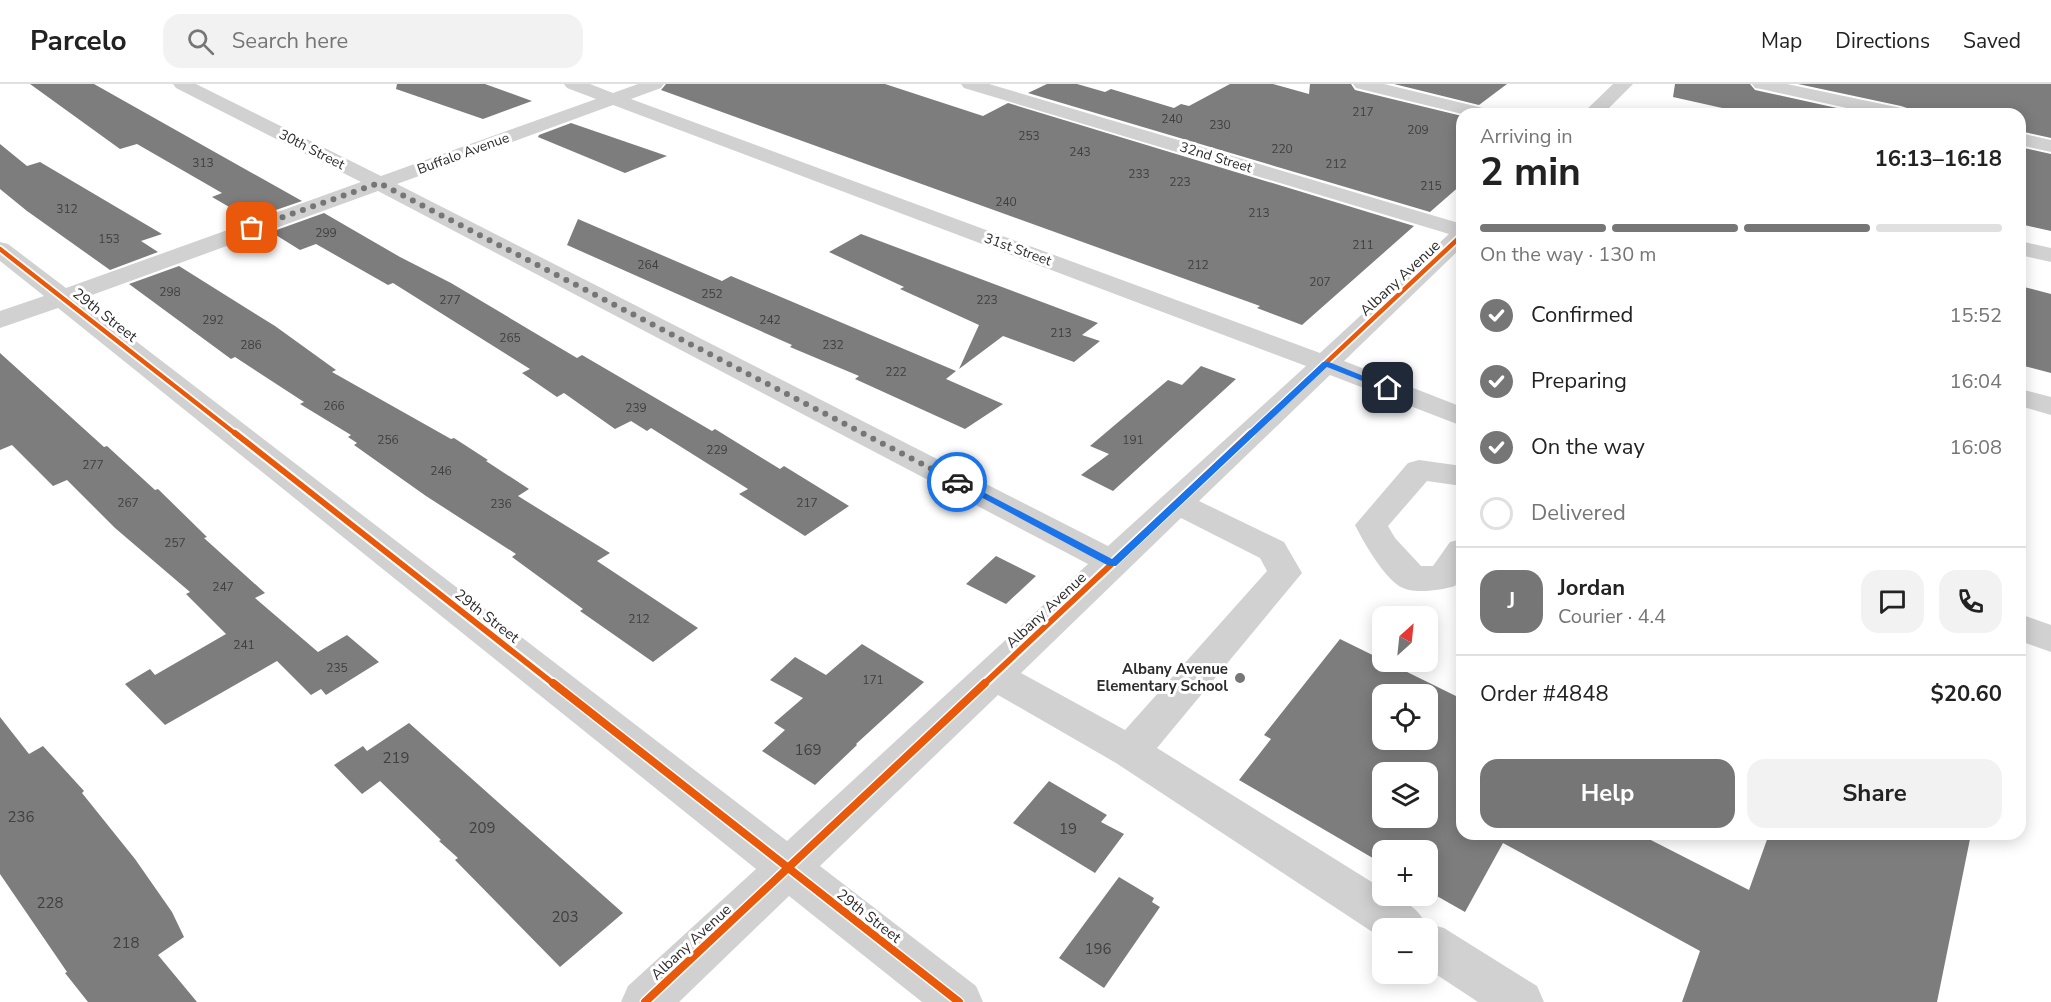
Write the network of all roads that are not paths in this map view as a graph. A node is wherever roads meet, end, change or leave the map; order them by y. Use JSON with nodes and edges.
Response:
{"nodes":[{"id":1,"x":182,"y":84,"type":"edge"},
{"id":2,"x":573,"y":84,"type":"edge"},
{"id":3,"x":655,"y":84,"type":"edge"},
{"id":4,"x":970,"y":84,"type":"edge"},
{"id":5,"x":1362,"y":84,"type":"edge"},
{"id":6,"x":1624,"y":84,"type":"edge"},
{"id":7,"x":1761,"y":84,"type":"edge"},
{"id":8,"x":614,"y":99,"type":"junction"},
{"id":9,"x":1460,"y":108,"type":"edge"},
{"id":10,"x":1598,"y":108,"type":"edge"},
{"id":11,"x":1873,"y":108,"type":"edge"},
{"id":12,"x":2026,"y":141,"type":"edge"},
{"id":13,"x":2051,"y":146,"type":"edge"},
{"id":14,"x":379,"y":183,"type":"junction"},
{"id":15,"x":1456,"y":229,"type":"edge"},
{"id":16,"x":1456,"y":242,"type":"edge"},
{"id":17,"x":0,"y":249,"type":"edge"},
{"id":18,"x":2026,"y":249,"type":"edge"},
{"id":19,"x":2051,"y":255,"type":"edge"},
{"id":20,"x":62,"y":297,"type":"junction"},
{"id":21,"x":0,"y":320,"type":"edge"},
{"id":22,"x":1326,"y":364,"type":"junction"},
{"id":23,"x":2026,"y":399,"type":"edge"},
{"id":24,"x":2051,"y":406,"type":"edge"},
{"id":25,"x":1456,"y":415,"type":"edge"},
{"id":26,"x":1456,"y":475,"type":"edge"},
{"id":27,"x":1178,"y":503,"type":"junction"},
{"id":28,"x":1456,"y":559,"type":"edge"},
{"id":29,"x":1113,"y":563,"type":"junction"},
{"id":30,"x":2026,"y":629,"type":"edge"},
{"id":31,"x":2051,"y":639,"type":"edge"},
{"id":32,"x":994,"y":675,"type":"junction"},
{"id":33,"x":1130,"y":752,"type":"junction"},
{"id":34,"x":788,"y":868,"type":"junction"},
{"id":35,"x":1389,"y":918,"type":"edge"},
{"id":36,"x":1438,"y":949,"type":"edge"},
{"id":37,"x":645,"y":1002,"type":"edge"},
{"id":38,"x":959,"y":1002,"type":"edge"},
{"id":39,"x":1520,"y":1002,"type":"edge"}],
"edges":[{"from":1,"to":14,"type":"street","name":"30th Street"},
{"from":2,"to":8,"type":"street","name":"31st Street"},
{"from":3,"to":8,"type":"street","name":"Buffalo Avenue"},
{"from":4,"to":15,"type":"street","name":"32nd Street"},
{"from":5,"to":9,"type":"street"},
{"from":6,"to":10,"type":"street"},
{"from":7,"to":11,"type":"street"},
{"from":8,"to":14,"type":"street","name":"Buffalo Avenue"},
{"from":8,"to":22,"type":"street","name":"31st Street"},
{"from":12,"to":13,"type":"street"},
{"from":14,"to":20,"type":"street","name":"Buffalo Avenue"},
{"from":14,"to":29,"type":"street","name":"30th Street"},
{"from":16,"to":22,"type":"street","name":"Albany Avenue"},
{"from":17,"to":20,"type":"street","name":"29th Street"},
{"from":18,"to":19,"type":"street"},
{"from":20,"to":21,"type":"street","name":"Buffalo Avenue"},
{"from":20,"to":34,"type":"street","name":"29th Street"},
{"from":22,"to":25,"type":"street","name":"31st Street"},
{"from":22,"to":27,"type":"street","name":"Albany Avenue"},
{"from":23,"to":24,"type":"street"},
{"from":26,"to":28,"type":"street"},
{"from":27,"to":29,"type":"street","name":"Albany Avenue"},
{"from":27,"to":33,"type":"street"},
{"from":29,"to":32,"type":"street","name":"Albany Avenue"},
{"from":30,"to":31,"type":"street"},
{"from":32,"to":33,"type":"street"},
{"from":32,"to":34,"type":"street","name":"Albany Avenue"},
{"from":33,"to":35,"type":"street"},
{"from":34,"to":37,"type":"street","name":"Albany Avenue"},
{"from":34,"to":38,"type":"street","name":"29th Street"},
{"from":36,"to":39,"type":"street"}]}
